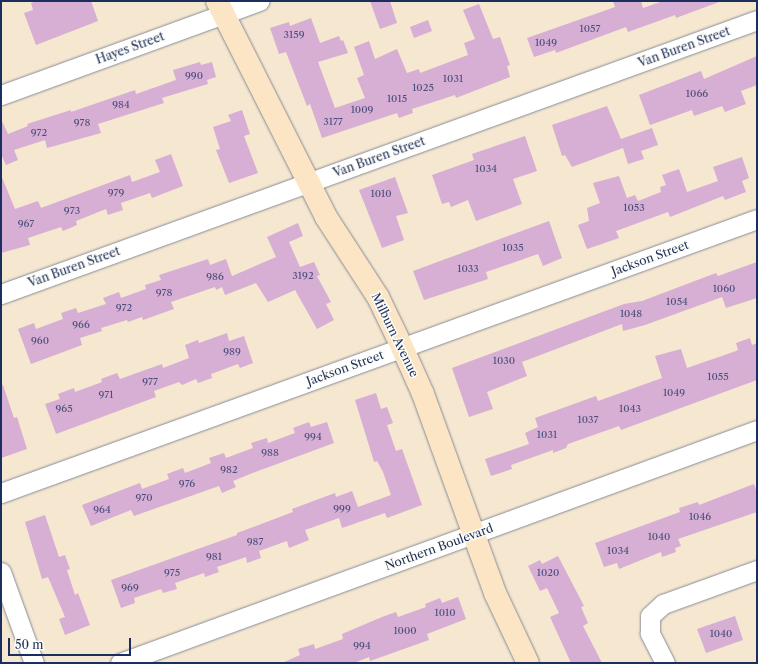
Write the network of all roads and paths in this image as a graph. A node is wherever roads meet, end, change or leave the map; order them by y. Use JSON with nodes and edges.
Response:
{"nodes":[{"id":1,"x":259,"y":1,"type":"edge"},
{"id":2,"x":220,"y":7,"type":"edge"},
{"id":3,"x":757,"y":20,"type":"edge"},
{"id":4,"x":1,"y":95,"type":"edge"},
{"id":5,"x":309,"y":182,"type":"junction"},
{"id":6,"x":757,"y":219,"type":"edge"},
{"id":7,"x":1,"y":294,"type":"edge"},
{"id":8,"x":402,"y":347,"type":"junction"},
{"id":9,"x":757,"y":430,"type":"edge"},
{"id":10,"x":1,"y":493,"type":"edge"},
{"id":11,"x":474,"y":534,"type":"junction"},
{"id":12,"x":757,"y":570,"type":"edge"},
{"id":13,"x":1,"y":572,"type":"edge"},
{"id":14,"x":34,"y":663,"type":"edge"},
{"id":15,"x":120,"y":663,"type":"edge"},
{"id":16,"x":528,"y":663,"type":"edge"},
{"id":17,"x":665,"y":663,"type":"edge"}],
"edges":[{"from":1,"to":2,"type":"street","name":"Hayes Street"},
{"from":2,"to":4,"type":"street","name":"Hayes Street"},
{"from":2,"to":5,"type":"main road","name":"Milburn Avenue"},
{"from":3,"to":5,"type":"street","name":"Van Buren Street"},
{"from":5,"to":7,"type":"street","name":"Van Buren Street"},
{"from":5,"to":8,"type":"main road","name":"Milburn Avenue"},
{"from":6,"to":8,"type":"street","name":"Jackson Street"},
{"from":8,"to":10,"type":"street","name":"Jackson Street"},
{"from":8,"to":11,"type":"main road","name":"Milburn Avenue"},
{"from":9,"to":11,"type":"street","name":"Northern Boulevard"},
{"from":11,"to":15,"type":"street","name":"Northern Boulevard"},
{"from":11,"to":16,"type":"main road","name":"Milburn Avenue"},
{"from":12,"to":17,"type":"street"},
{"from":13,"to":14,"type":"street"}]}
